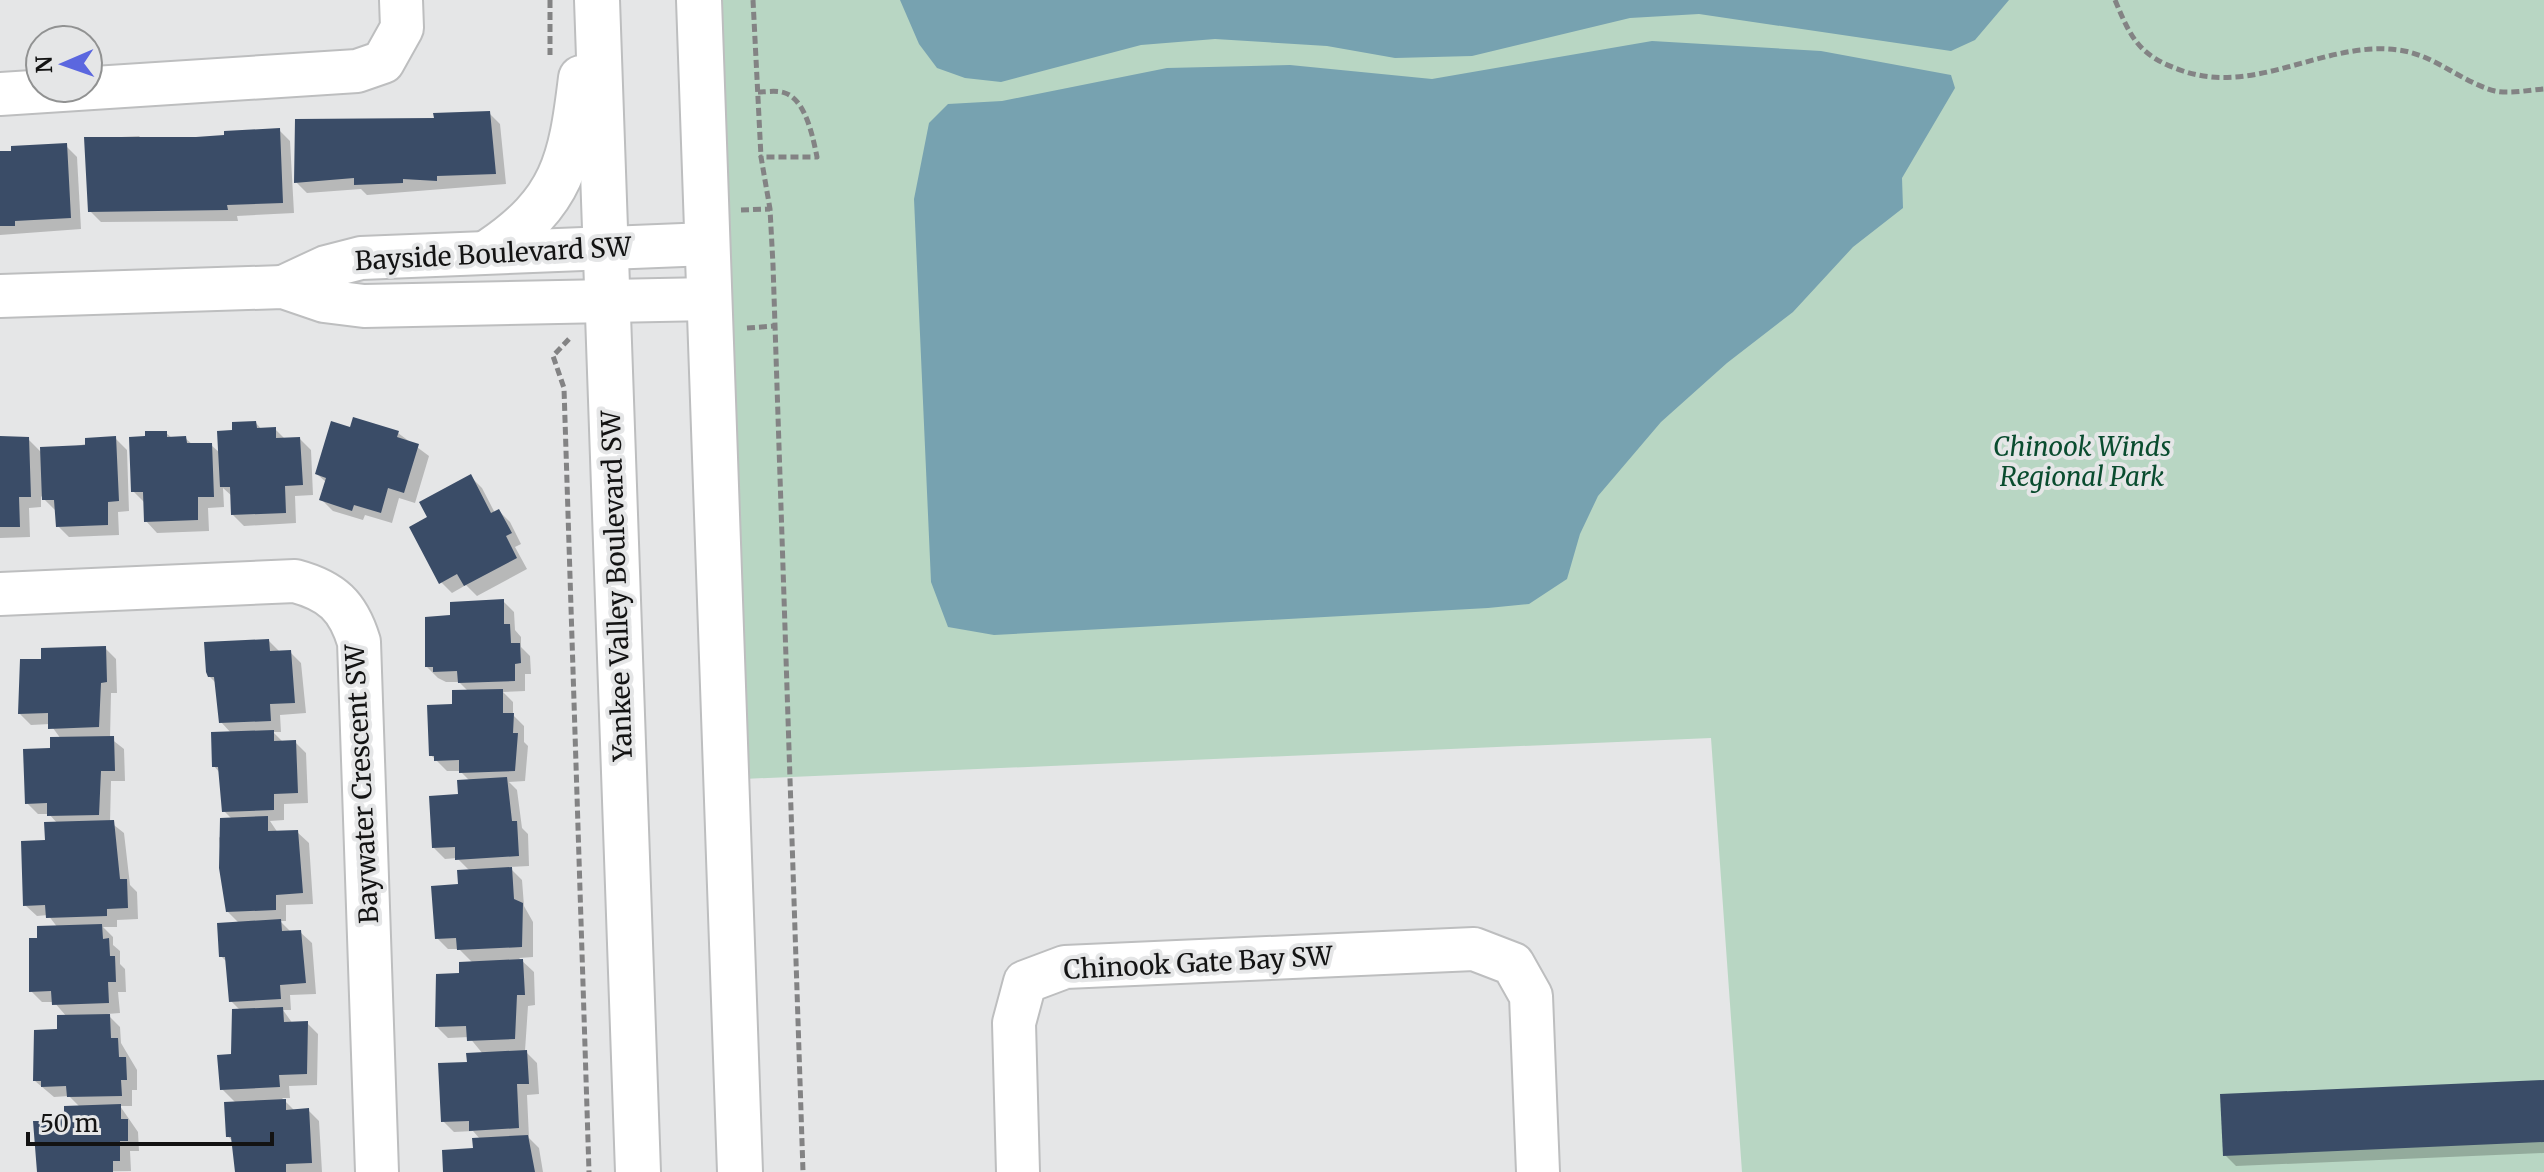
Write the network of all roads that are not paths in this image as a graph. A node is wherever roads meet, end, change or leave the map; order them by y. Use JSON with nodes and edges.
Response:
{"nodes":[{"id":1,"x":401,"y":0,"type":"edge"},
{"id":2,"x":594,"y":0,"type":"edge"},
{"id":3,"x":699,"y":0,"type":"edge"},
{"id":4,"x":0,"y":94,"type":"edge"},
{"id":5,"x":718,"y":227,"type":"junction"},
{"id":6,"x":606,"y":247,"type":"junction"},
{"id":7,"x":490,"y":251,"type":"junction"},
{"id":8,"x":283,"y":287,"type":"junction"},
{"id":9,"x":0,"y":296,"type":"edge"},
{"id":10,"x":607,"y":301,"type":"junction"},
{"id":11,"x":721,"y":314,"type":"junction"},
{"id":12,"x":0,"y":594,"type":"edge"},
{"id":13,"x":377,"y":1172,"type":"edge"},
{"id":14,"x":638,"y":1172,"type":"edge"},
{"id":15,"x":740,"y":1172,"type":"edge"},
{"id":16,"x":1018,"y":1172,"type":"edge"},
{"id":17,"x":1538,"y":1172,"type":"edge"}],
"edges":[{"from":1,"to":4,"type":"street"},
{"from":2,"to":6,"type":"main road","name":"Yankee Valley Boulevard SW"},
{"from":2,"to":7,"type":"main road"},
{"from":3,"to":5,"type":"main road"},
{"from":5,"to":6,"type":"street","name":"Bayside Boulevard SW"},
{"from":5,"to":11,"type":"main road"},
{"from":6,"to":7,"type":"street","name":"Bayside Boulevard SW"},
{"from":6,"to":10,"type":"main road","name":"Yankee Valley Boulevard SW"},
{"from":7,"to":8,"type":"street","name":"Bayside Boulevard SW"},
{"from":8,"to":9,"type":"street","name":"Bayside Boulevard SW"},
{"from":8,"to":10,"type":"street","name":"Bayside Boulevard SW"},
{"from":10,"to":11,"type":"street","name":"Bayside Boulevard SW"},
{"from":10,"to":14,"type":"main road","name":"Yankee Valley Boulevard SW"},
{"from":11,"to":15,"type":"main road"},
{"from":12,"to":13,"type":"street","name":"Baywater Crescent SW"},
{"from":16,"to":17,"type":"street","name":"Chinook Gate Bay SW"}]}
